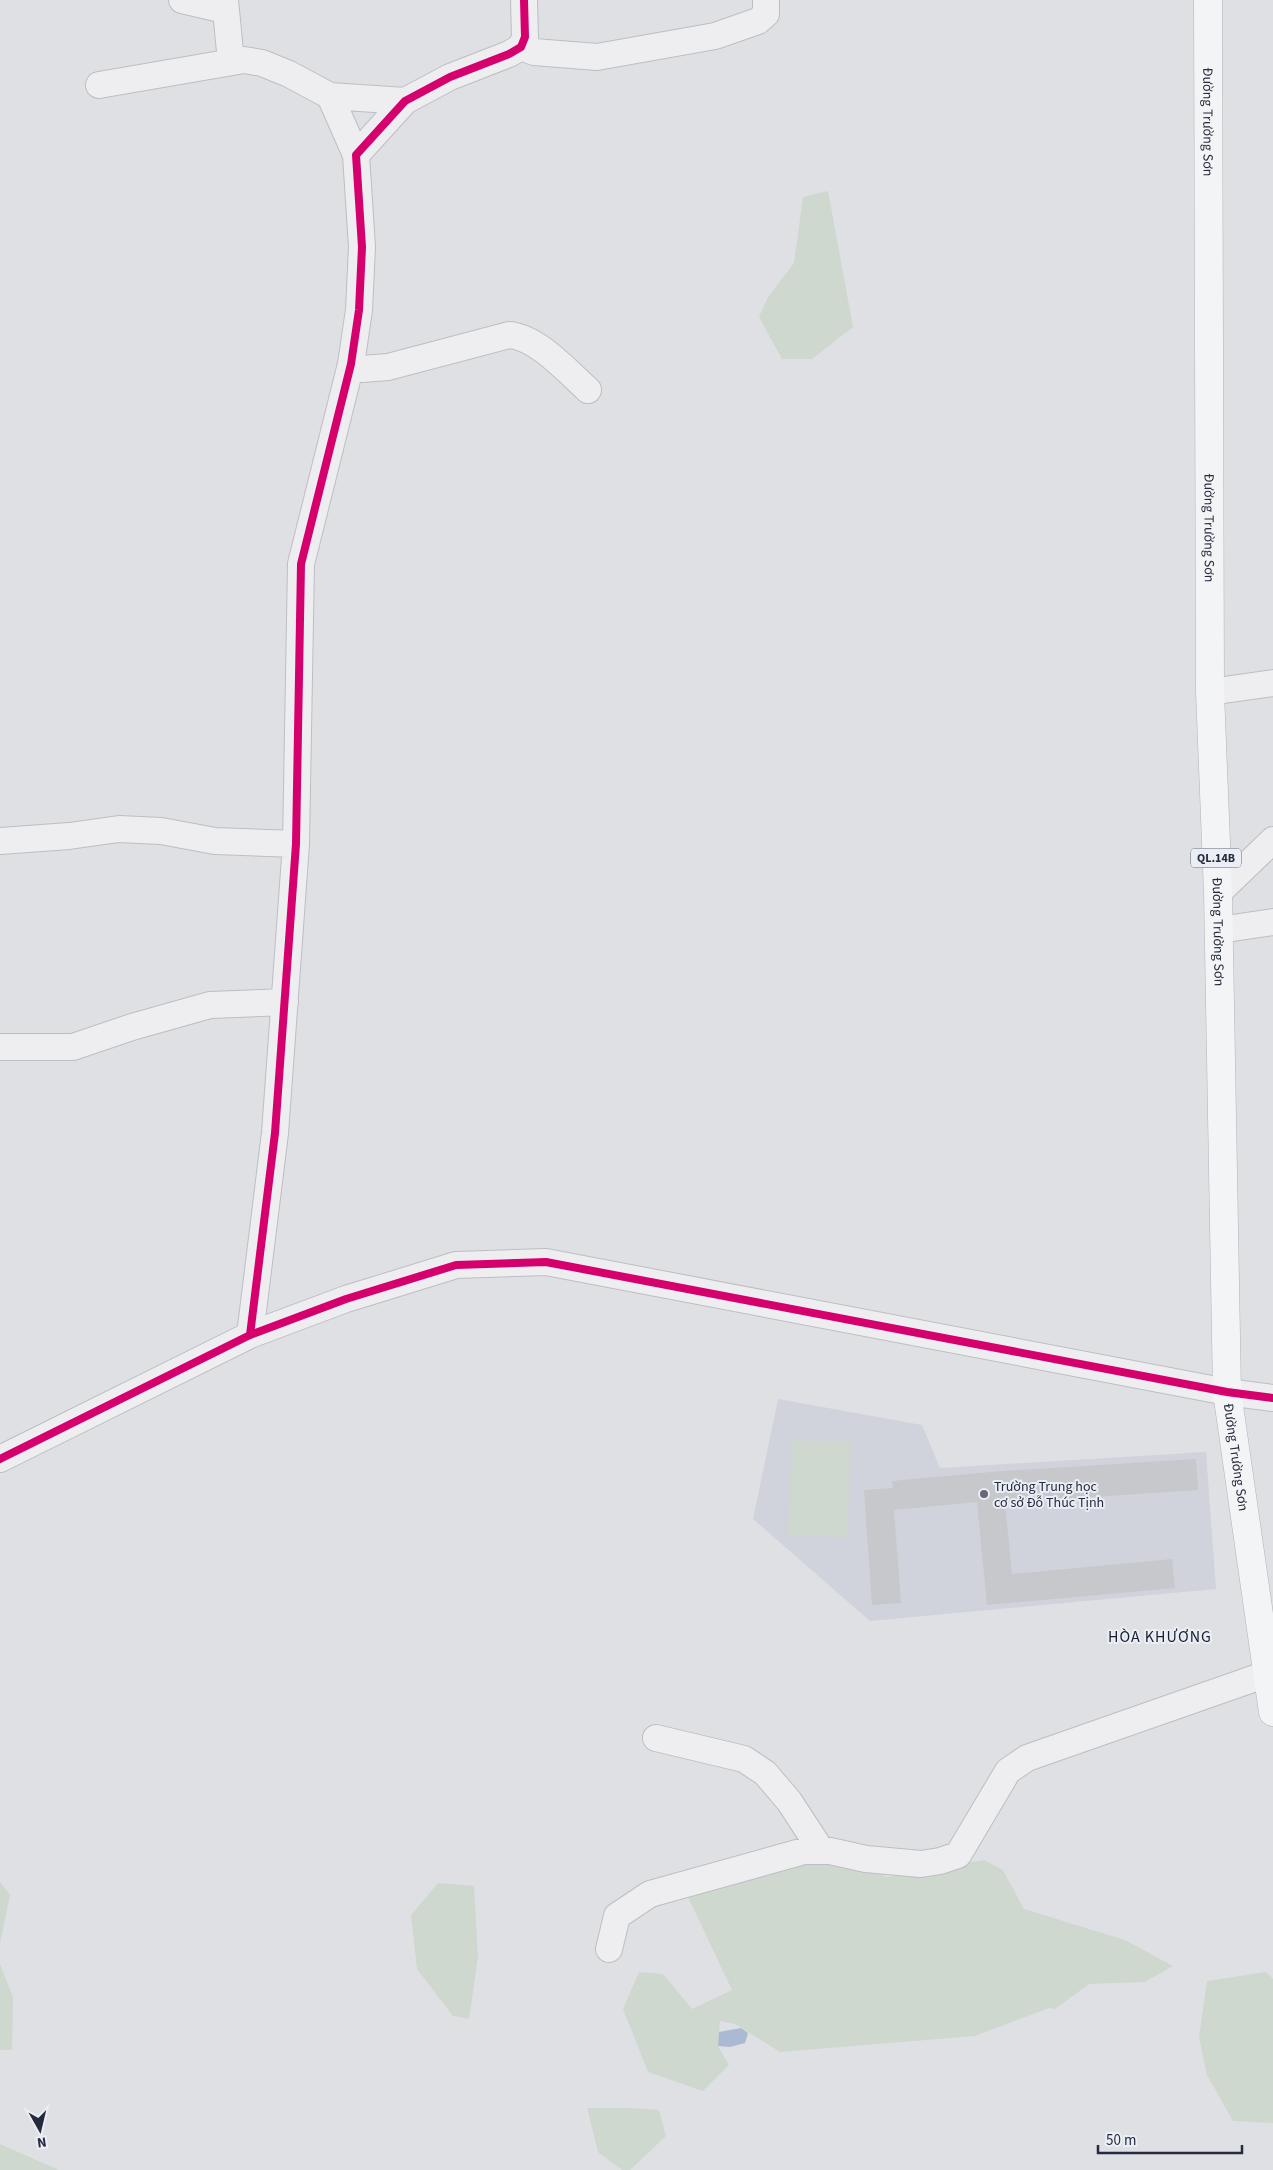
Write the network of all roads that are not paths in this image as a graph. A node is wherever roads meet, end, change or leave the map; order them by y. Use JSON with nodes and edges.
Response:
{"nodes":[{"id":1,"x":182,"y":0,"type":"edge"},
{"id":2,"x":524,"y":0,"type":"edge"},
{"id":3,"x":766,"y":0,"type":"edge"},
{"id":4,"x":1208,"y":0,"type":"edge"},
{"id":5,"x":225,"y":5,"type":"edge"},
{"id":6,"x":521,"y":47,"type":"junction"},
{"id":7,"x":231,"y":62,"type":"junction"},
{"id":8,"x":99,"y":85,"type":"dead end"},
{"id":9,"x":330,"y":96,"type":"junction"},
{"id":10,"x":405,"y":101,"type":"junction"},
{"id":11,"x":356,"y":156,"type":"junction"},
{"id":12,"x":351,"y":364,"type":"junction"},
{"id":13,"x":588,"y":390,"type":"dead end"},
{"id":14,"x":1273,"y":683,"type":"edge"},
{"id":15,"x":1210,"y":692,"type":"junction"},
{"id":16,"x":1273,"y":840,"type":"edge"},
{"id":17,"x":0,"y":841,"type":"edge"},
{"id":18,"x":296,"y":844,"type":"junction"},
{"id":19,"x":1218,"y":893,"type":"junction"},
{"id":20,"x":1273,"y":922,"type":"edge"},
{"id":21,"x":1219,"y":930,"type":"junction"},
{"id":22,"x":285,"y":1002,"type":"junction"},
{"id":23,"x":0,"y":1047,"type":"edge"},
{"id":24,"x":250,"y":1335,"type":"junction"},
{"id":25,"x":1227,"y":1392,"type":"junction"},
{"id":26,"x":1273,"y":1398,"type":"edge"},
{"id":27,"x":6,"y":1448,"type":"edge"},
{"id":28,"x":1267,"y":1674,"type":"junction"},
{"id":29,"x":1273,"y":1707,"type":"edge"},
{"id":30,"x":656,"y":1738,"type":"dead end"},
{"id":31,"x":821,"y":1850,"type":"junction"},
{"id":32,"x":610,"y":1949,"type":"dead end"}],
"edges":[{"from":1,"to":5,"type":"street"},
{"from":2,"to":6,"type":"street"},
{"from":3,"to":6,"type":"street"},
{"from":4,"to":15,"type":"highway","name":"Đường Trường Sơn","number":"QL.14B"},
{"from":5,"to":7,"type":"street"},
{"from":6,"to":10,"type":"street"},
{"from":7,"to":8,"type":"street"},
{"from":7,"to":9,"type":"street"},
{"from":9,"to":10,"type":"street"},
{"from":9,"to":11,"type":"street"},
{"from":10,"to":11,"type":"street"},
{"from":11,"to":12,"type":"street"},
{"from":12,"to":13,"type":"street"},
{"from":12,"to":18,"type":"street"},
{"from":14,"to":15,"type":"street"},
{"from":15,"to":19,"type":"highway","name":"Đường Trường Sơn","number":"QL.14B"},
{"from":16,"to":19,"type":"street"},
{"from":17,"to":18,"type":"street"},
{"from":18,"to":22,"type":"street"},
{"from":19,"to":21,"type":"highway","name":"Đường Trường Sơn","number":"QL.14B"},
{"from":20,"to":21,"type":"street"},
{"from":21,"to":25,"type":"highway","name":"Đường Trường Sơn","number":"QL.14B"},
{"from":22,"to":23,"type":"street"},
{"from":22,"to":24,"type":"street"},
{"from":24,"to":25,"type":"street"},
{"from":24,"to":27,"type":"street"},
{"from":25,"to":26,"type":"street"},
{"from":25,"to":28,"type":"highway","name":"Đường Trường Sơn","number":"QL.14B"},
{"from":28,"to":29,"type":"highway","name":"Đường Trường Sơn","number":"QL.14B"},
{"from":28,"to":31,"type":"street"},
{"from":30,"to":31,"type":"street"},
{"from":31,"to":32,"type":"street"}]}
